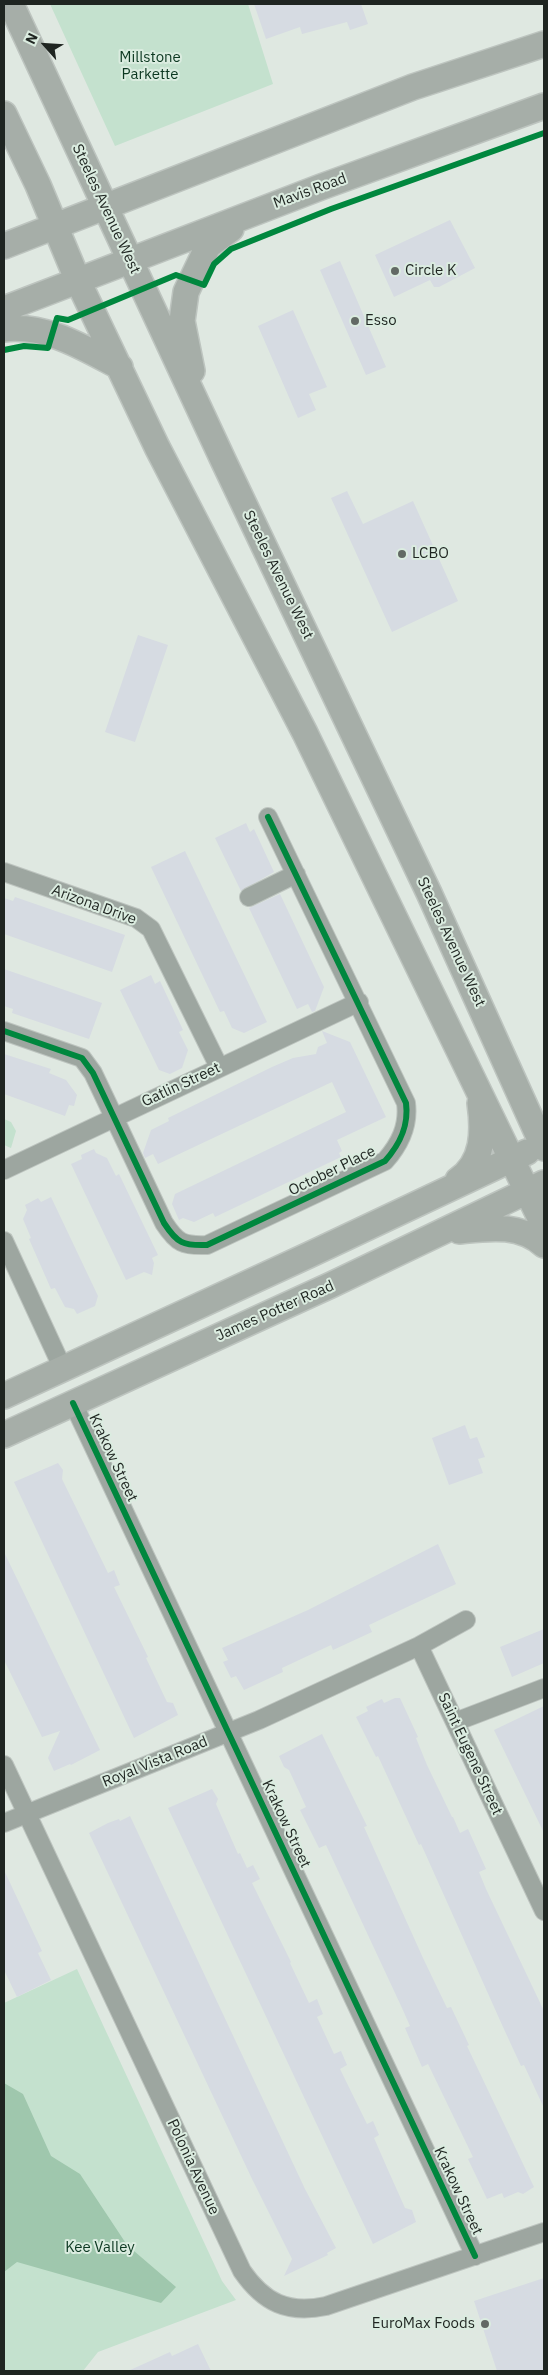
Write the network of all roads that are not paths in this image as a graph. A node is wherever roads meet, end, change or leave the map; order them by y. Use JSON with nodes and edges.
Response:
{"nodes":[{"id":1,"x":11,"y":4,"type":"edge"},
{"id":2,"x":544,"y":44,"type":"edge"},
{"id":3,"x":544,"y":106,"type":"edge"},
{"id":4,"x":4,"y":114,"type":"edge"},
{"id":5,"x":105,"y":207,"type":"junction"},
{"id":6,"x":251,"y":214,"type":"junction"},
{"id":7,"x":56,"y":226,"type":"junction"},
{"id":8,"x":4,"y":246,"type":"edge"},
{"id":9,"x":130,"y":260,"type":"junction"},
{"id":10,"x":78,"y":281,"type":"junction"},
{"id":11,"x":4,"y":309,"type":"edge"},
{"id":12,"x":4,"y":329,"type":"edge"},
{"id":13,"x":120,"y":367,"type":"junction"},
{"id":14,"x":198,"y":405,"type":"junction"},
{"id":15,"x":268,"y":817,"type":"dead end"},
{"id":16,"x":4,"y":872,"type":"edge"},
{"id":17,"x":296,"y":874,"type":"junction"},
{"id":18,"x":249,"y":897,"type":"dead end"},
{"id":19,"x":359,"y":1002,"type":"junction"},
{"id":20,"x":4,"y":1031,"type":"edge"},
{"id":21,"x":219,"y":1067,"type":"junction"},
{"id":22,"x":472,"y":1077,"type":"junction"},
{"id":23,"x":519,"y":1091,"type":"junction"},
{"id":24,"x":544,"y":1104,"type":"edge"},
{"id":25,"x":114,"y":1117,"type":"junction"},
{"id":26,"x":544,"y":1147,"type":"edge"},
{"id":27,"x":511,"y":1157,"type":"junction"},
{"id":28,"x":4,"y":1170,"type":"edge"},
{"id":29,"x":536,"y":1187,"type":"edge"},
{"id":30,"x":440,"y":1193,"type":"junction"},
{"id":31,"x":544,"y":1226,"type":"edge"},
{"id":32,"x":444,"y":1232,"type":"junction"},
{"id":33,"x":4,"y":1241,"type":"edge"},
{"id":34,"x":544,"y":1245,"type":"edge"},
{"id":35,"x":63,"y":1370,"type":"junction"},
{"id":36,"x":4,"y":1396,"type":"edge"},
{"id":37,"x":73,"y":1403,"type":"junction"},
{"id":38,"x":4,"y":1435,"type":"edge"},
{"id":39,"x":466,"y":1620,"type":"dead end"},
{"id":40,"x":419,"y":1646,"type":"junction"},
{"id":41,"x":544,"y":1688,"type":"edge"},
{"id":42,"x":455,"y":1722,"type":"junction"},
{"id":43,"x":229,"y":1732,"type":"junction"},
{"id":44,"x":4,"y":1765,"type":"edge"},
{"id":45,"x":26,"y":1812,"type":"junction"},
{"id":46,"x":4,"y":1823,"type":"edge"},
{"id":47,"x":544,"y":1911,"type":"edge"},
{"id":48,"x":544,"y":2232,"type":"edge"},
{"id":49,"x":475,"y":2256,"type":"junction"}],
"edges":[{"from":1,"to":5,"type":"main road","name":"Steeles Avenue West"},
{"from":2,"to":5,"type":"main road"},
{"from":3,"to":6,"type":"main road","name":"Mavis Road"},
{"from":4,"to":7,"type":"main road"},
{"from":5,"to":7,"type":"main road"},
{"from":5,"to":9,"type":"main road","name":"Steeles Avenue West"},
{"from":6,"to":9,"type":"main road","name":"Mavis Road"},
{"from":6,"to":14,"type":"main road"},
{"from":7,"to":8,"type":"main road"},
{"from":7,"to":10,"type":"main road"},
{"from":9,"to":10,"type":"main road","name":"Mavis Road"},
{"from":9,"to":14,"type":"main road","name":"Steeles Avenue West"},
{"from":10,"to":11,"type":"main road","name":"Mavis Road"},
{"from":10,"to":13,"type":"main road"},
{"from":12,"to":13,"type":"main road"},
{"from":13,"to":22,"type":"main road"},
{"from":14,"to":23,"type":"main road","name":"Steeles Avenue West"},
{"from":15,"to":17,"type":"street","name":"October Place"},
{"from":16,"to":21,"type":"street","name":"Arizona Drive"},
{"from":17,"to":18,"type":"street"},
{"from":17,"to":19,"type":"street","name":"October Place"},
{"from":19,"to":21,"type":"street","name":"Gatlin Street"},
{"from":19,"to":25,"type":"street","name":"October Place"},
{"from":20,"to":25,"type":"street","name":"October Place"},
{"from":21,"to":25,"type":"street","name":"Gatlin Street"},
{"from":22,"to":27,"type":"main road"},
{"from":22,"to":30,"type":"main road"},
{"from":23,"to":24,"type":"main road"},
{"from":23,"to":26,"type":"main road","name":"Steeles Avenue West"},
{"from":25,"to":28,"type":"street","name":"Gatlin Street"},
{"from":26,"to":27,"type":"main road"},
{"from":27,"to":29,"type":"main road"},
{"from":27,"to":30,"type":"main road"},
{"from":29,"to":31,"type":"main road"},
{"from":29,"to":32,"type":"main road","name":"James Potter Road"},
{"from":30,"to":35,"type":"main road"},
{"from":32,"to":34,"type":"main road"},
{"from":32,"to":37,"type":"main road","name":"James Potter Road"},
{"from":33,"to":35,"type":"street"},
{"from":35,"to":36,"type":"main road"},
{"from":37,"to":38,"type":"main road","name":"James Potter Road"},
{"from":37,"to":43,"type":"street","name":"Krakow Street"},
{"from":39,"to":40,"type":"street"},
{"from":40,"to":42,"type":"street","name":"Saint Eugene Street"},
{"from":40,"to":43,"type":"street","name":"Royal Vista Road"},
{"from":41,"to":42,"type":"street"},
{"from":42,"to":47,"type":"street","name":"Saint Eugene Street"},
{"from":43,"to":45,"type":"street","name":"Royal Vista Road"},
{"from":43,"to":49,"type":"street","name":"Krakow Street"},
{"from":44,"to":45,"type":"street","name":"Polonia Avenue"},
{"from":45,"to":46,"type":"street","name":"Royal Vista Road"},
{"from":45,"to":49,"type":"street","name":"Polonia Avenue"},
{"from":48,"to":49,"type":"street","name":"Polonia Avenue"}]}
